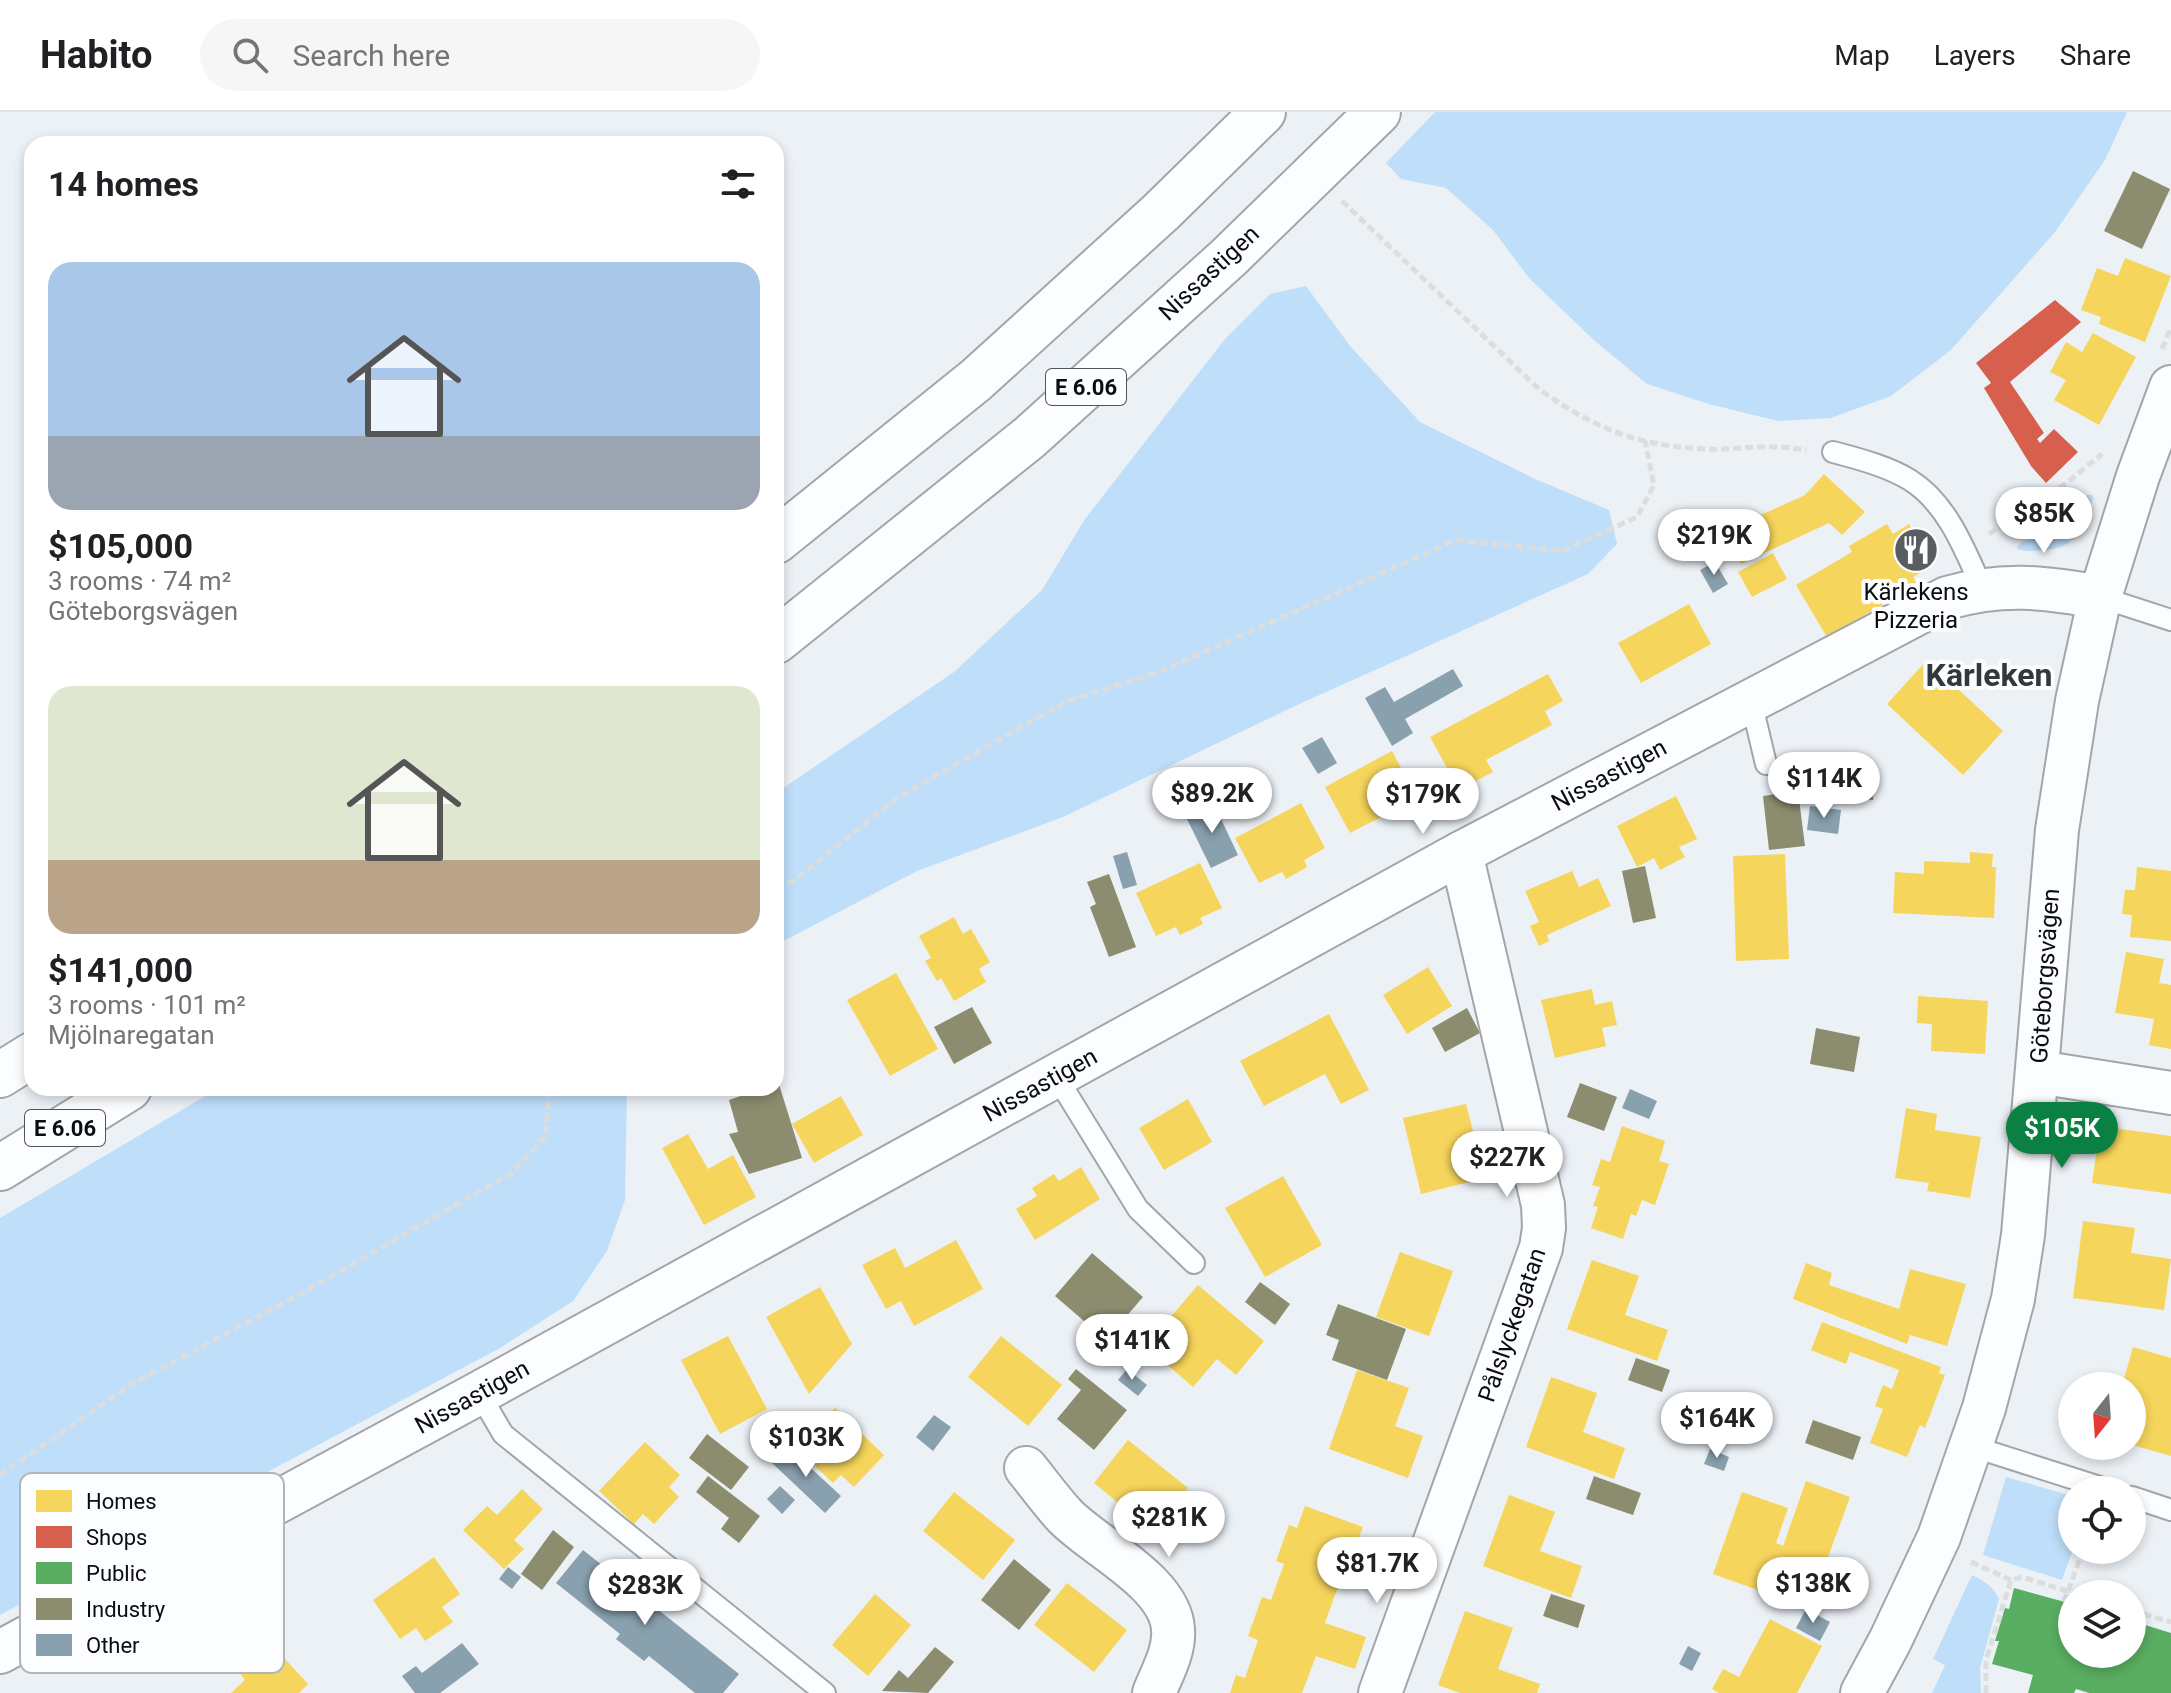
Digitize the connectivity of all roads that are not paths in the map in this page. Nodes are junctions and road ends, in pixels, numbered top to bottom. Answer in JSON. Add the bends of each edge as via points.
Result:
{"nodes":[{"id":1,"x":1263,"y":112,"type":"edge"},
{"id":2,"x":1378,"y":112,"type":"edge"},
{"id":3,"x":2165,"y":370,"type":"edge"},
{"id":4,"x":1833,"y":452,"type":"road end"},
{"id":5,"x":784,"y":535,"type":"edge"},
{"id":6,"x":1982,"y":588,"type":"junction"},
{"id":7,"x":2100,"y":597,"type":"junction"},
{"id":8,"x":2171,"y":620,"type":"edge"},
{"id":9,"x":784,"y":635,"type":"edge"},
{"id":10,"x":1751,"y":701,"type":"junction"},
{"id":11,"x":1766,"y":764,"type":"dead end"},
{"id":12,"x":1461,"y":853,"type":"junction"},
{"id":13,"x":24,"y":1060,"type":"edge"},
{"id":14,"x":2038,"y":1072,"type":"junction"},
{"id":15,"x":0,"y":1075,"type":"edge"},
{"id":16,"x":1056,"y":1076,"type":"junction"},
{"id":17,"x":2171,"y":1093,"type":"edge"},
{"id":18,"x":116,"y":1096,"type":"edge"},
{"id":19,"x":0,"y":1168,"type":"edge"},
{"id":20,"x":1194,"y":1263,"type":"dead end"},
{"id":21,"x":479,"y":1393,"type":"junction"},
{"id":22,"x":1971,"y":1446,"type":"junction"},
{"id":23,"x":1026,"y":1468,"type":"dead end"},
{"id":24,"x":2065,"y":1476,"type":"edge"},
{"id":25,"x":284,"y":1498,"type":"edge"},
{"id":26,"x":2146,"y":1502,"type":"edge"},
{"id":27,"x":2171,"y":1510,"type":"edge"},
{"id":28,"x":20,"y":1641,"type":"edge"},
{"id":29,"x":0,"y":1652,"type":"edge"},
{"id":30,"x":825,"y":1693,"type":"edge"},
{"id":31,"x":1154,"y":1693,"type":"edge"},
{"id":32,"x":1380,"y":1693,"type":"edge"},
{"id":33,"x":1862,"y":1693,"type":"edge"}],
"edges":[{"from":1,"to":5,"type":"highway","via":[[976,380]]},
{"from":2,"to":9,"type":"highway","name":"Nissastigen","number":"E 6.06","via":[[1228,258],[1030,437]]},
{"from":3,"to":7,"type":"street","name":"Göteborgsvägen"},
{"from":4,"to":6,"type":"lane","via":[[1911,480],[1940,507]]},
{"from":6,"to":7,"type":"street","name":"Nissastigen","via":[[2048,588]]},
{"from":6,"to":10,"type":"street","name":"Nissastigen","via":[[1947,598]]},
{"from":7,"to":8,"type":"lane"},
{"from":7,"to":14,"type":"street","name":"Göteborgsvägen","via":[[2057,830]]},
{"from":10,"to":11,"type":"lane"},
{"from":10,"to":12,"type":"street","name":"Nissastigen"},
{"from":12,"to":16,"type":"street","name":"Nissastigen"},
{"from":12,"to":32,"type":"street","name":"Pålslyckegatan","via":[[1544,1228]]},
{"from":13,"to":15,"type":"highway"},
{"from":14,"to":17,"type":"street"},
{"from":14,"to":22,"type":"street","name":"Göteborgsvägen","via":[[2013,1299]]},
{"from":16,"to":20,"type":"lane","via":[[1138,1209]]},
{"from":16,"to":21,"type":"street","name":"Nissastigen"},
{"from":18,"to":19,"type":"highway","number":"E 6.06"},
{"from":21,"to":25,"type":"street","name":"Nissastigen"},
{"from":21,"to":30,"type":"lane","via":[[503,1434]]},
{"from":22,"to":24,"type":"lane"},
{"from":22,"to":33,"type":"street","name":"Göteborgsvägen","via":[[1939,1537]]},
{"from":23,"to":31,"type":"street","via":[[1066,1517],[1156,1591],[1170,1613],[1171,1651]]},
{"from":26,"to":27,"type":"lane"},
{"from":28,"to":29,"type":"street","name":"Nissastigen"}]}
